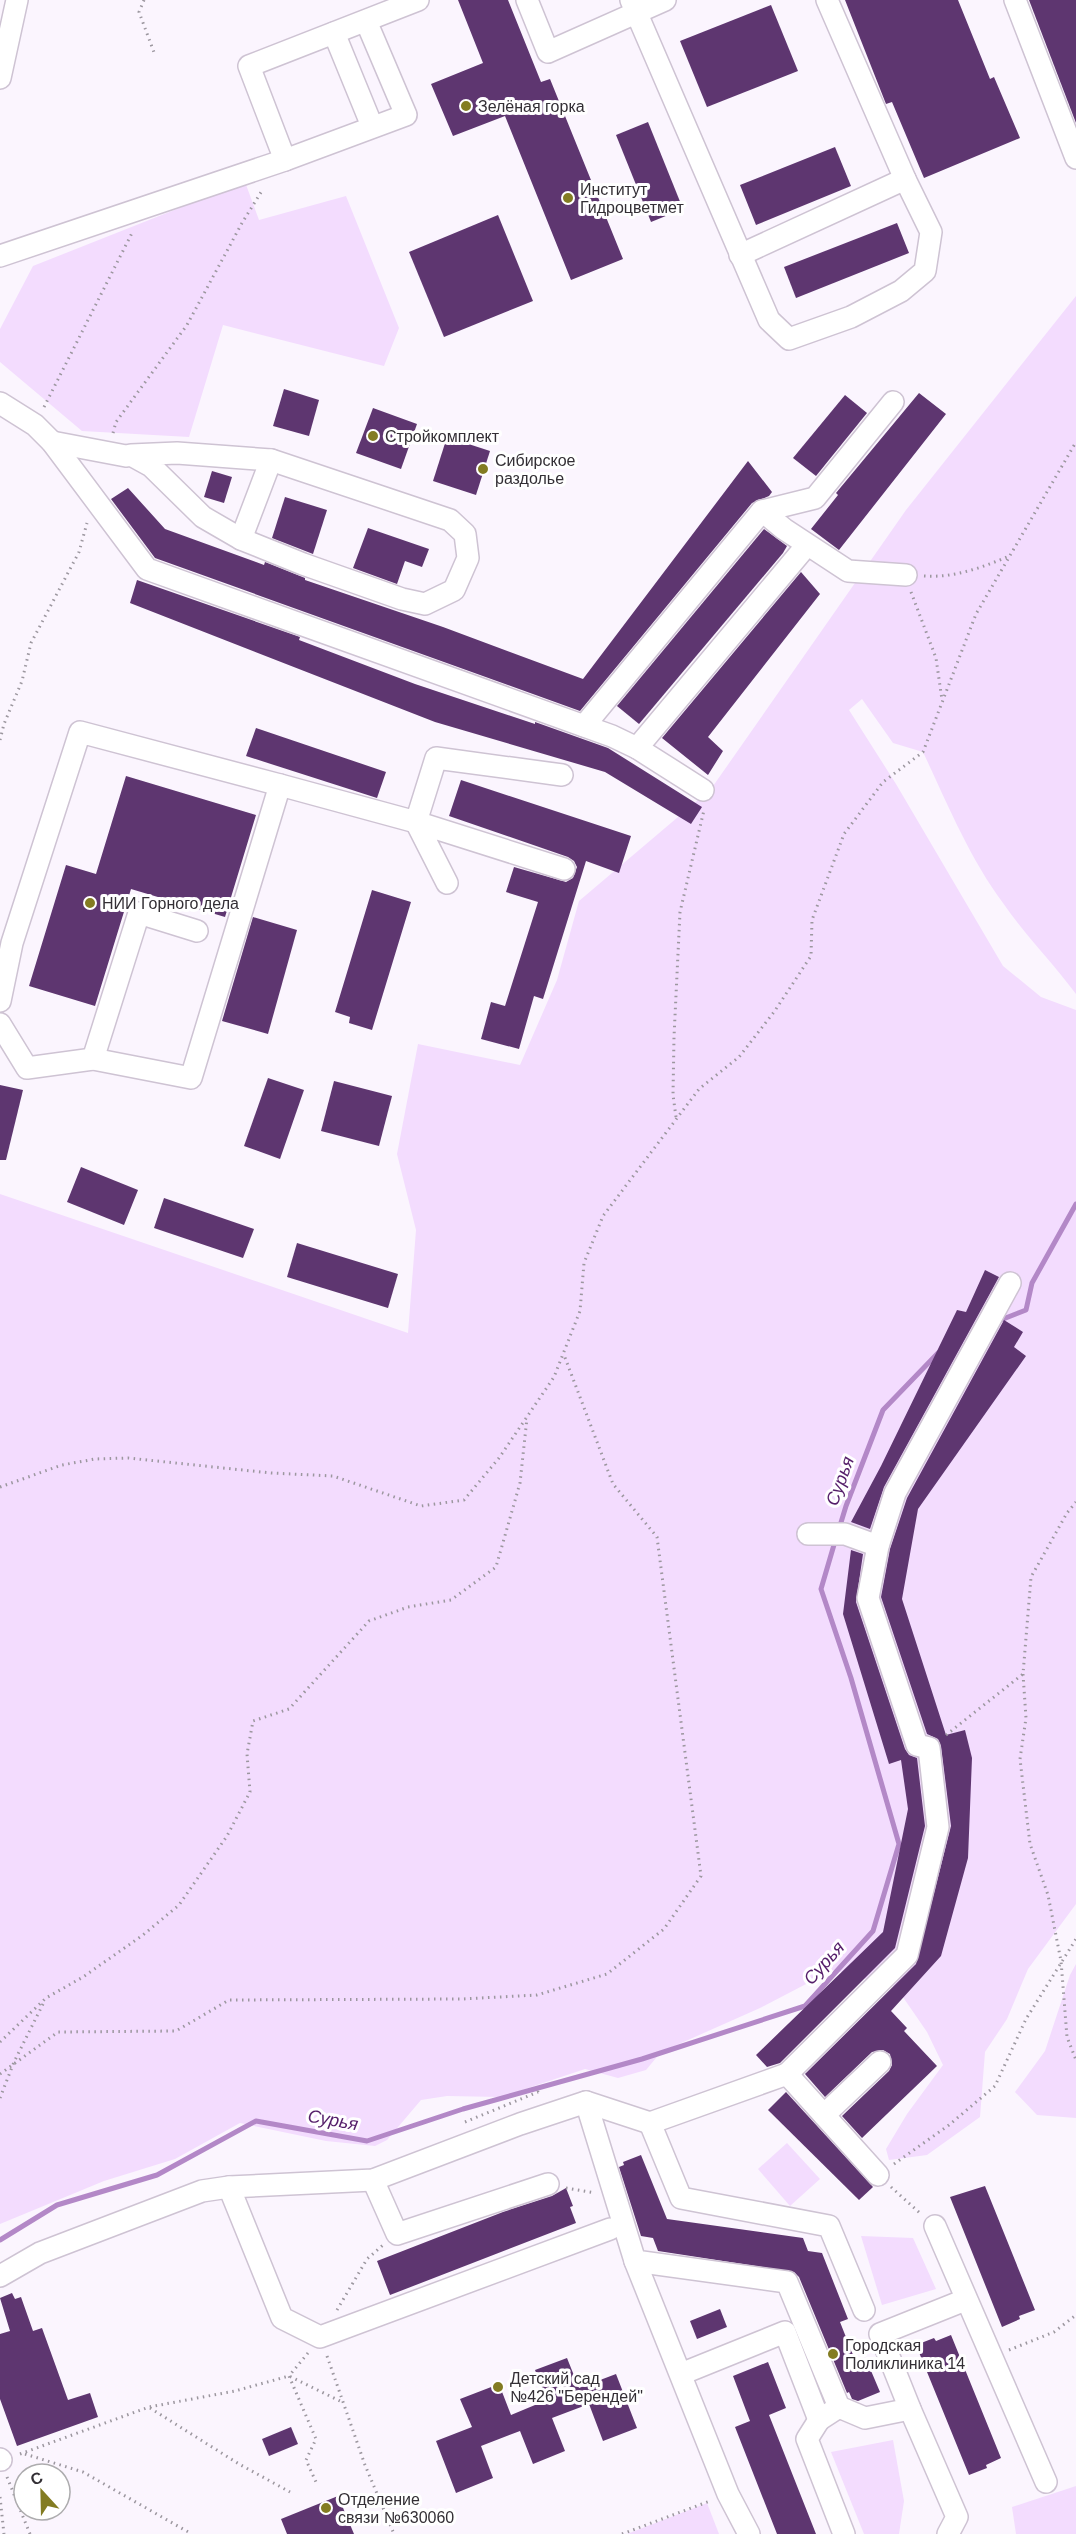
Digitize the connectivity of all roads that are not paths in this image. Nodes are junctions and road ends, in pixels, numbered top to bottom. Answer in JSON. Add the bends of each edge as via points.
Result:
{"nodes":[{"id":1,"x":17,"y":0,"type":"edge"},
{"id":2,"x":418,"y":0,"type":"edge"},
{"id":3,"x":527,"y":0,"type":"edge"},
{"id":4,"x":665,"y":0,"type":"edge"},
{"id":5,"x":827,"y":0,"type":"edge"},
{"id":6,"x":1015,"y":0,"type":"edge"},
{"id":7,"x":634,"y":6,"type":"edge"},
{"id":8,"x":366,"y":21,"type":"junction"},
{"id":9,"x":334,"y":33,"type":"junction"},
{"id":10,"x":0,"y":78,"type":"edge"},
{"id":11,"x":372,"y":126,"type":"junction"},
{"id":12,"x":1076,"y":158,"type":"edge"},
{"id":13,"x":285,"y":160,"type":"junction"},
{"id":14,"x":905,"y":179,"type":"junction"},
{"id":15,"x":740,"y":255,"type":"junction"},
{"id":16,"x":0,"y":256,"type":"edge"},
{"id":17,"x":893,"y":402,"type":"dead end"},
{"id":18,"x":0,"y":403,"type":"edge"},
{"id":19,"x":52,"y":442,"type":"junction"},
{"id":20,"x":131,"y":455,"type":"junction"},
{"id":21,"x":271,"y":460,"type":"junction"},
{"id":22,"x":762,"y":511,"type":"junction"},
{"id":23,"x":241,"y":539,"type":"junction"},
{"id":24,"x":807,"y":545,"type":"junction"},
{"id":25,"x":906,"y":575,"type":"road end"},
{"id":26,"x":584,"y":726,"type":"junction"},
{"id":27,"x":637,"y":748,"type":"junction"},
{"id":28,"x":562,"y":775,"type":"dead end"},
{"id":29,"x":280,"y":786,"type":"junction"},
{"id":30,"x":704,"y":790,"type":"road end"},
{"id":31,"x":416,"y":822,"type":"junction"},
{"id":32,"x":564,"y":869,"type":"dead end"},
{"id":33,"x":447,"y":883,"type":"dead end"},
{"id":34,"x":197,"y":931,"type":"dead end"},
{"id":35,"x":6,"y":941,"type":"edge"},
{"id":36,"x":0,"y":1001,"type":"edge"},
{"id":37,"x":0,"y":1024,"type":"edge"},
{"id":38,"x":93,"y":1059,"type":"junction"},
{"id":39,"x":1010,"y":1283,"type":"dead end"},
{"id":40,"x":808,"y":1534,"type":"dead end"},
{"id":41,"x":878,"y":1546,"type":"junction"},
{"id":42,"x":880,"y":2062,"type":"dead end"},
{"id":43,"x":787,"y":2074,"type":"junction"},
{"id":44,"x":586,"y":2102,"type":"junction"},
{"id":45,"x":824,"y":2115,"type":"junction"},
{"id":46,"x":650,"y":2123,"type":"junction"},
{"id":47,"x":878,"y":2175,"type":"road end"},
{"id":48,"x":373,"y":2180,"type":"junction"},
{"id":49,"x":548,"y":2184,"type":"road end"},
{"id":50,"x":229,"y":2187,"type":"junction"},
{"id":51,"x":935,"y":2226,"type":"road end"},
{"id":52,"x":610,"y":2229,"type":"dead end"},
{"id":53,"x":635,"y":2261,"type":"junction"},
{"id":54,"x":0,"y":2276,"type":"edge"},
{"id":55,"x":965,"y":2300,"type":"junction"},
{"id":56,"x":864,"y":2310,"type":"dead end"},
{"id":57,"x":681,"y":2374,"type":"junction"},
{"id":58,"x":839,"y":2407,"type":"junction"},
{"id":59,"x":910,"y":2409,"type":"junction"},
{"id":60,"x":819,"y":2420,"type":"junction"},
{"id":61,"x":1046,"y":2482,"type":"dead end"},
{"id":62,"x":749,"y":2534,"type":"edge"},
{"id":63,"x":844,"y":2534,"type":"edge"},
{"id":64,"x":948,"y":2534,"type":"edge"}],
"edges":[{"from":1,"to":10,"type":"street"},
{"from":2,"to":8,"type":"street"},
{"from":3,"to":7,"type":"street","via":[[548,52]]},
{"from":4,"to":7,"type":"street"},
{"from":5,"to":14,"type":"street"},
{"from":6,"to":12,"type":"street"},
{"from":7,"to":15,"type":"street"},
{"from":8,"to":9,"type":"street"},
{"from":8,"to":11,"type":"street","via":[[406,115]]},
{"from":9,"to":11,"type":"street"},
{"from":9,"to":13,"type":"street","via":[[249,66]]},
{"from":11,"to":13,"type":"street"},
{"from":13,"to":16,"type":"street"},
{"from":14,"to":15,"type":"street"},
{"from":14,"to":15,"type":"street","via":[[931,232],[925,271],[901,291],[850,316],[789,339],[770,320]]},
{"from":17,"to":22,"type":"street","via":[[815,498]]},
{"from":18,"to":19,"type":"street","via":[[36,425]]},
{"from":19,"to":20,"type":"street"},
{"from":19,"to":26,"type":"street","via":[[147,569]]},
{"from":20,"to":21,"type":"street","via":[[177,453]]},
{"from":20,"to":23,"type":"street","via":[[151,466],[203,517]]},
{"from":21,"to":23,"type":"street"},
{"from":21,"to":23,"type":"street","via":[[450,520],[465,534],[468,558],[454,590],[425,603],[303,564]]},
{"from":22,"to":24,"type":"street"},
{"from":22,"to":26,"type":"street"},
{"from":24,"to":25,"type":"street","via":[[848,571]]},
{"from":24,"to":27,"type":"street"},
{"from":26,"to":27,"type":"street"},
{"from":27,"to":30,"type":"street"},
{"from":28,"to":31,"type":"street","via":[[436,758]]},
{"from":29,"to":31,"type":"street"},
{"from":29,"to":35,"type":"street","via":[[80,732]]},
{"from":29,"to":38,"type":"street","via":[[191,1078]]},
{"from":31,"to":32,"type":"street"},
{"from":31,"to":33,"type":"street"},
{"from":34,"to":38,"type":"street","via":[[139,913]]},
{"from":35,"to":36,"type":"street"},
{"from":37,"to":38,"type":"street","via":[[27,1068]]},
{"from":39,"to":41,"type":"street","via":[[895,1493]]},
{"from":40,"to":41,"type":"street","via":[[845,1533]]},
{"from":41,"to":43,"type":"street","via":[[868,1598],[917,1745],[929,1748],[938,1827],[907,1955]]},
{"from":42,"to":45,"type":"street"},
{"from":43,"to":45,"type":"street"},
{"from":43,"to":46,"type":"street"},
{"from":44,"to":46,"type":"street"},
{"from":44,"to":48,"type":"street"},
{"from":44,"to":53,"type":"street"},
{"from":45,"to":47,"type":"street"},
{"from":46,"to":56,"type":"street","via":[[681,2198],[829,2226]]},
{"from":48,"to":49,"type":"street","via":[[397,2234]]},
{"from":48,"to":50,"type":"street"},
{"from":50,"to":52,"type":"street","via":[[282,2318],[320,2337]]},
{"from":50,"to":54,"type":"street","via":[[202,2192],[51,2249]]},
{"from":51,"to":55,"type":"street"},
{"from":53,"to":57,"type":"street"},
{"from":53,"to":58,"type":"street","via":[[787,2282]]},
{"from":55,"to":59,"type":"street","via":[[880,2334]]},
{"from":55,"to":61,"type":"street"},
{"from":57,"to":60,"type":"street","via":[[785,2332]]},
{"from":57,"to":62,"type":"street","via":[[728,2494]]},
{"from":58,"to":59,"type":"street","via":[[865,2418]]},
{"from":58,"to":60,"type":"street"},
{"from":59,"to":64,"type":"street","via":[[957,2517]]},
{"from":60,"to":63,"type":"street","via":[[807,2439]]}]}
